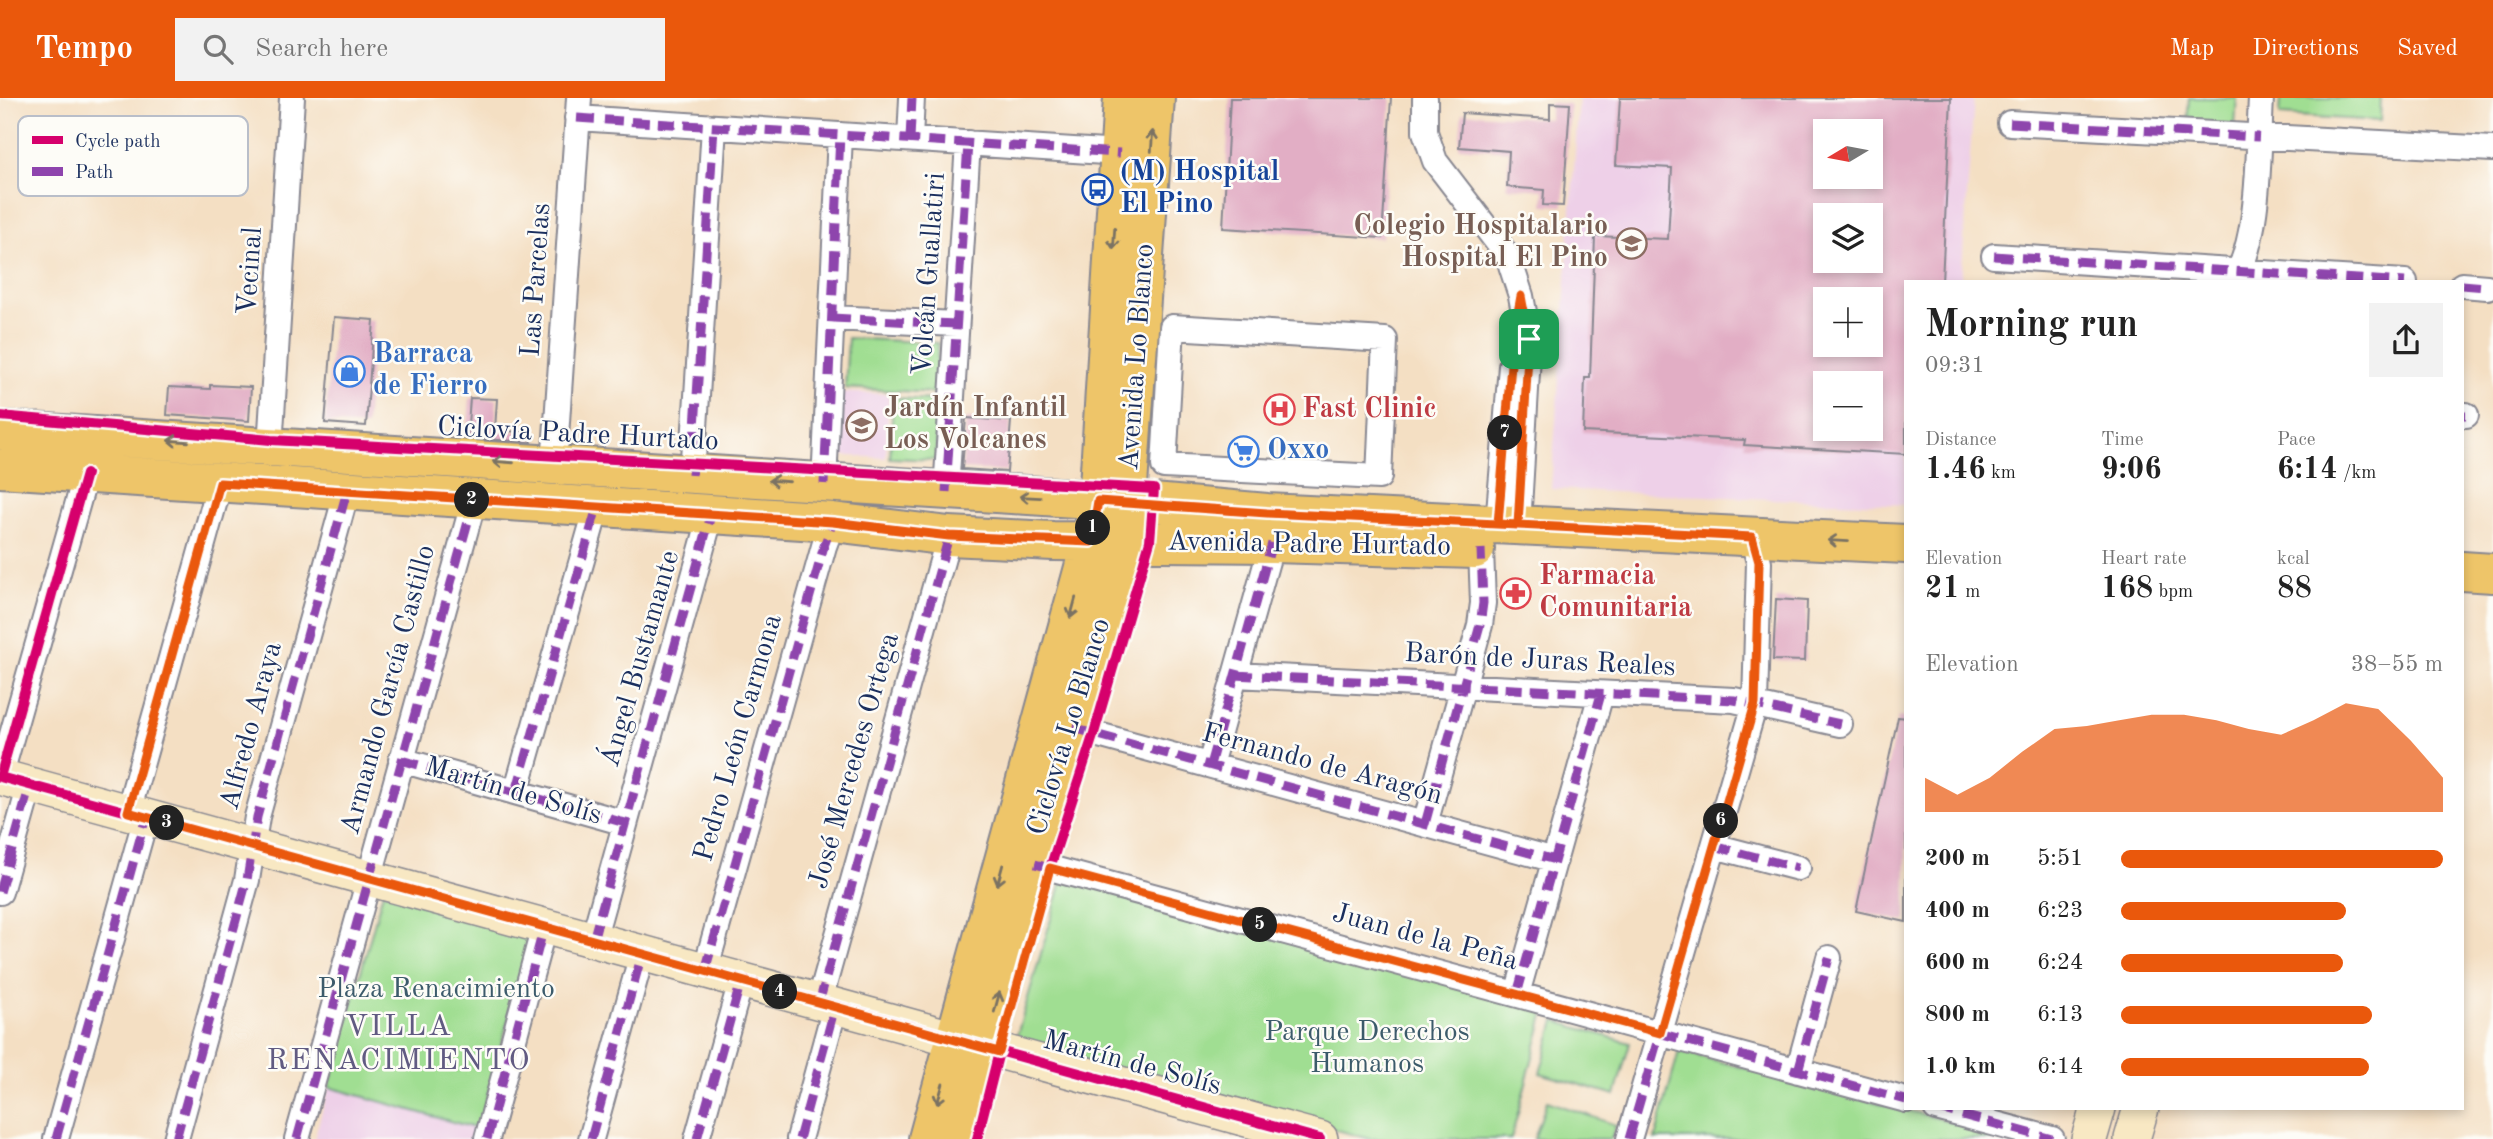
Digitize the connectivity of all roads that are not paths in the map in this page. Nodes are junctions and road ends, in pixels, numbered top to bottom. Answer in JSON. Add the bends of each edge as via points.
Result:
{"nodes":[{"id":1,"x":292,"y":98,"type":"edge"},
{"id":2,"x":912,"y":98,"type":"edge"},
{"id":3,"x":1123,"y":98,"type":"edge"},
{"id":4,"x":1155,"y":98,"type":"edge"},
{"id":5,"x":1425,"y":98,"type":"edge"},
{"id":6,"x":2261,"y":98,"type":"edge"},
{"id":7,"x":578,"y":108,"type":"edge"},
{"id":8,"x":2010,"y":123,"type":"dead end"},
{"id":9,"x":714,"y":127,"type":"junction"},
{"id":10,"x":841,"y":135,"type":"junction"},
{"id":11,"x":2259,"y":137,"type":"junction"},
{"id":12,"x":910,"y":139,"type":"junction"},
{"id":13,"x":968,"y":143,"type":"junction"},
{"id":14,"x":2493,"y":149,"type":"edge"},
{"id":15,"x":1120,"y":153,"type":"junction"},
{"id":16,"x":1994,"y":256,"type":"dead end"},
{"id":17,"x":2236,"y":277,"type":"edge"},
{"id":18,"x":2337,"y":280,"type":"edge"},
{"id":19,"x":2464,"y":285,"type":"edge"},
{"id":20,"x":2487,"y":287,"type":"dead end"},
{"id":21,"x":832,"y":318,"type":"junction"},
{"id":22,"x":957,"y":324,"type":"junction"},
{"id":23,"x":1385,"y":340,"type":"joint"},
{"id":24,"x":0,"y":430,"type":"edge"},
{"id":25,"x":270,"y":447,"type":"junction"},
{"id":26,"x":554,"y":466,"type":"junction"},
{"id":27,"x":0,"y":468,"type":"edge"},
{"id":28,"x":86,"y":474,"type":"junction"},
{"id":29,"x":692,"y":475,"type":"junction"},
{"id":30,"x":220,"y":483,"type":"junction"},
{"id":31,"x":824,"y":484,"type":"junction"},
{"id":32,"x":347,"y":491,"type":"junction"},
{"id":33,"x":946,"y":492,"type":"junction"},
{"id":34,"x":474,"y":500,"type":"junction"},
{"id":35,"x":1113,"y":501,"type":"junction"},
{"id":36,"x":597,"y":507,"type":"junction"},
{"id":37,"x":711,"y":515,"type":"junction"},
{"id":38,"x":833,"y":522,"type":"junction"},
{"id":39,"x":1499,"y":533,"type":"junction"},
{"id":40,"x":949,"y":536,"type":"junction"},
{"id":41,"x":1107,"y":542,"type":"junction"},
{"id":42,"x":1272,"y":542,"type":"junction"},
{"id":43,"x":1904,"y":544,"type":"edge"},
{"id":44,"x":1756,"y":550,"type":"junction"},
{"id":45,"x":1904,"y":570,"type":"edge"},
{"id":46,"x":2464,"y":571,"type":"edge"},
{"id":47,"x":2493,"y":573,"type":"edge"},
{"id":48,"x":2464,"y":597,"type":"edge"},
{"id":49,"x":2493,"y":598,"type":"edge"},
{"id":50,"x":1235,"y":675,"type":"junction"},
{"id":51,"x":1463,"y":687,"type":"junction"},
{"id":52,"x":1601,"y":694,"type":"junction"},
{"id":53,"x":1755,"y":704,"type":"junction"},
{"id":54,"x":1840,"y":724,"type":"dead end"},
{"id":55,"x":1073,"y":728,"type":"junction"},
{"id":56,"x":401,"y":760,"type":"junction"},
{"id":57,"x":1210,"y":765,"type":"junction"},
{"id":58,"x":15,"y":781,"type":"edge"},
{"id":59,"x":516,"y":792,"type":"junction"},
{"id":60,"x":137,"y":815,"type":"junction"},
{"id":61,"x":625,"y":823,"type":"junction"},
{"id":62,"x":1425,"y":824,"type":"junction"},
{"id":63,"x":252,"y":846,"type":"junction"},
{"id":64,"x":1714,"y":846,"type":"junction"},
{"id":65,"x":1555,"y":860,"type":"junction"},
{"id":66,"x":1035,"y":864,"type":"junction"},
{"id":67,"x":1798,"y":868,"type":"dead end"},
{"id":68,"x":368,"y":878,"type":"junction"},
{"id":69,"x":0,"y":892,"type":"edge"},
{"id":70,"x":544,"y":927,"type":"junction"},
{"id":71,"x":593,"y":940,"type":"junction"},
{"id":72,"x":642,"y":954,"type":"junction"},
{"id":73,"x":1829,"y":958,"type":"dead end"},
{"id":74,"x":705,"y":971,"type":"junction"},
{"id":75,"x":741,"y":981,"type":"junction"},
{"id":76,"x":1517,"y":994,"type":"junction"},
{"id":77,"x":827,"y":1005,"type":"junction"},
{"id":78,"x":1660,"y":1033,"type":"junction"},
{"id":79,"x":970,"y":1044,"type":"junction"},
{"id":80,"x":1798,"y":1070,"type":"junction"},
{"id":81,"x":1904,"y":1099,"type":"edge"},
{"id":82,"x":1945,"y":1110,"type":"edge"},
{"id":83,"x":2097,"y":1110,"type":"edge"},
{"id":84,"x":2140,"y":1110,"type":"edge"},
{"id":85,"x":56,"y":1139,"type":"edge"},
{"id":86,"x":176,"y":1139,"type":"edge"},
{"id":87,"x":297,"y":1139,"type":"edge"},
{"id":88,"x":487,"y":1139,"type":"edge"},
{"id":89,"x":591,"y":1139,"type":"edge"},
{"id":90,"x":697,"y":1139,"type":"edge"},
{"id":91,"x":799,"y":1139,"type":"edge"},
{"id":92,"x":928,"y":1139,"type":"edge"},
{"id":93,"x":960,"y":1139,"type":"edge"},
{"id":94,"x":1320,"y":1139,"type":"edge"},
{"id":95,"x":1629,"y":1139,"type":"edge"},
{"id":96,"x":2052,"y":1139,"type":"edge"},
{"id":97,"x":2089,"y":1139,"type":"edge"},
{"id":98,"x":2132,"y":1139,"type":"edge"}],
"edges":[{"from":1,"to":25,"type":"street","name":"Vecinal"},
{"from":2,"to":12,"type":"street"},
{"from":3,"to":15,"type":"main road","name":"Avenida Lo Blanco"},
{"from":35,"to":4,"type":"main road","name":"Avenida Lo Blanco","one_way":true},
{"from":5,"to":39,"type":"street","via":[[1425,132],[1435,161],[1510,262],[1529,339]]},
{"from":6,"to":11,"type":"street"},
{"from":7,"to":9,"type":"street"},
{"from":7,"to":26,"type":"street","name":"Las Parcelas"},
{"from":8,"to":11,"type":"street"},
{"from":9,"to":10,"type":"street"},
{"from":9,"to":29,"type":"street"},
{"from":10,"to":12,"type":"street"},
{"from":10,"to":21,"type":"street"},
{"from":11,"to":14,"type":"street"},
{"from":11,"to":17,"type":"street","via":[[2250,239]]},
{"from":12,"to":13,"type":"street"},
{"from":13,"to":15,"type":"street"},
{"from":13,"to":22,"type":"street","name":"Volcán Guallatiri"},
{"from":15,"to":35,"type":"main road","name":"Avenida Lo Blanco","one_way":true},
{"from":16,"to":17,"type":"street"},
{"from":17,"to":18,"type":"street"},
{"from":19,"to":20,"type":"street"},
{"from":21,"to":22,"type":"street"},
{"from":21,"to":31,"type":"street"},
{"from":22,"to":33,"type":"street","name":"Volcán Guallatiri"},
{"from":23,"to":23,"type":"street","via":[[1172,327],[1164,466],[1379,477]]},
{"from":25,"to":24,"type":"main road","name":"Avenida Padre Hurtado","one_way":true},
{"from":26,"to":25,"type":"main road","name":"Avenida Padre Hurtado","one_way":true},
{"from":26,"to":29,"type":"main road","name":"Avenida Padre Hurtado"},
{"from":27,"to":28,"type":"main road","name":"Avenida Padre Hurtado"},
{"from":28,"to":30,"type":"main road","name":"Avenida Padre Hurtado"},
{"from":28,"to":58,"type":"street"},
{"from":31,"to":29,"type":"main road","name":"Avenida Padre Hurtado","one_way":true},
{"from":30,"to":32,"type":"main road","name":"Avenida Padre Hurtado"},
{"from":30,"to":60,"type":"street"},
{"from":31,"to":33,"type":"main road","name":"Avenida Padre Hurtado"},
{"from":32,"to":34,"type":"main road","name":"Avenida Padre Hurtado"},
{"from":32,"to":63,"type":"street","name":"Alfredo Araya"},
{"from":35,"to":33,"type":"main road","name":"Avenida Padre Hurtado","one_way":true},
{"from":34,"to":36,"type":"main road","name":"Avenida Padre Hurtado"},
{"from":34,"to":56,"type":"street","name":"Armando García Castillo"},
{"from":35,"to":39,"type":"main road","name":"Avenida Padre Hurtado"},
{"from":35,"to":41,"type":"main road","name":"Avenida Lo Blanco"},
{"from":36,"to":37,"type":"main road","name":"Avenida Padre Hurtado"},
{"from":36,"to":59,"type":"street"},
{"from":37,"to":38,"type":"main road","name":"Avenida Padre Hurtado"},
{"from":37,"to":61,"type":"street","name":"Ángel Bustamante"},
{"from":38,"to":40,"type":"main road","name":"Avenida Padre Hurtado"},
{"from":38,"to":74,"type":"street","name":"Pedro León Carmona"},
{"from":39,"to":42,"type":"main road","name":"Avenida Padre Hurtado"},
{"from":39,"to":44,"type":"main road","name":"Avenida Padre Hurtado"},
{"from":39,"to":51,"type":"street"},
{"from":40,"to":41,"type":"main road","name":"Avenida Padre Hurtado"},
{"from":40,"to":77,"type":"street","name":"José Mercedes Ortega"},
{"from":41,"to":42,"type":"main road","name":"Avenida Padre Hurtado"},
{"from":41,"to":55,"type":"main road","name":"Avenida Lo Blanco"},
{"from":41,"to":79,"type":"main road","name":"Avenida Lo Blanco","one_way":true},
{"from":42,"to":50,"type":"street"},
{"from":43,"to":44,"type":"main road","name":"Avenida Padre Hurtado","one_way":true},
{"from":44,"to":45,"type":"main road","name":"Avenida Padre Hurtado"},
{"from":44,"to":53,"type":"street"},
{"from":46,"to":47,"type":"main road"},
{"from":48,"to":49,"type":"main road"},
{"from":50,"to":51,"type":"street","name":"Barón de Juras Reales"},
{"from":50,"to":57,"type":"street"},
{"from":51,"to":52,"type":"street","name":"Barón de Juras Reales"},
{"from":51,"to":62,"type":"street"},
{"from":52,"to":53,"type":"street","name":"Barón de Juras Reales"},
{"from":52,"to":65,"type":"street"},
{"from":53,"to":54,"type":"street","name":"Barón de Juras Reales"},
{"from":53,"to":64,"type":"street"},
{"from":55,"to":57,"type":"street","name":"Fernando de Aragón"},
{"from":55,"to":66,"type":"main road","name":"Avenida Lo Blanco"},
{"from":56,"to":59,"type":"street","name":"Martín de Solís"},
{"from":56,"to":68,"type":"street","name":"Armando García Castillo"},
{"from":57,"to":62,"type":"street","name":"Fernando de Aragón"},
{"from":58,"to":60,"type":"street","name":"Martín de Solís"},
{"from":58,"to":69,"type":"street"},
{"from":59,"to":61,"type":"street","name":"Martín de Solís"},
{"from":60,"to":63,"type":"street","name":"Martín de Solís"},
{"from":60,"to":85,"type":"street"},
{"from":61,"to":71,"type":"street","name":"Ángel Bustamante"},
{"from":62,"to":65,"type":"street","name":"Fernando de Aragón"},
{"from":63,"to":68,"type":"street","name":"Martín de Solís"},
{"from":63,"to":86,"type":"street","name":"Alfredo Araya","via":[[247,880]]},
{"from":64,"to":67,"type":"street"},
{"from":64,"to":78,"type":"street"},
{"from":65,"to":76,"type":"street"},
{"from":66,"to":76,"type":"street","name":"Juan de la Peña"},
{"from":79,"to":66,"type":"main road","name":"Avenida Lo Blanco","one_way":true},
{"from":68,"to":70,"type":"street","name":"Martín de Solís"},
{"from":68,"to":87,"type":"street","name":"Armando García Castillo"},
{"from":70,"to":71,"type":"street","name":"Martín de Solís"},
{"from":70,"to":88,"type":"street"},
{"from":71,"to":72,"type":"street","name":"Martín de Solís"},
{"from":72,"to":74,"type":"street","name":"Martín de Solís"},
{"from":72,"to":89,"type":"street"},
{"from":73,"to":80,"type":"street"},
{"from":74,"to":75,"type":"street","name":"Martín de Solís"},
{"from":75,"to":77,"type":"street","name":"Martín de Solís"},
{"from":75,"to":90,"type":"street"},
{"from":76,"to":78,"type":"street","name":"Juan de la Peña"},
{"from":77,"to":79,"type":"street","name":"Martín de Solís"},
{"from":77,"to":91,"type":"street","name":"José Mercedes Ortega"},
{"from":78,"to":80,"type":"street","name":"Juan de la Peña"},
{"from":78,"to":95,"type":"street"},
{"from":79,"to":92,"type":"main road","name":"Avenida Lo Blanco","one_way":true},
{"from":79,"to":93,"type":"main road","name":"Avenida Lo Blanco"},
{"from":79,"to":94,"type":"street","name":"Martín de Solís"},
{"from":80,"to":81,"type":"street","name":"Juan de la Peña"},
{"from":82,"to":96,"type":"street"},
{"from":83,"to":97,"type":"street"},
{"from":84,"to":98,"type":"street"}]}
